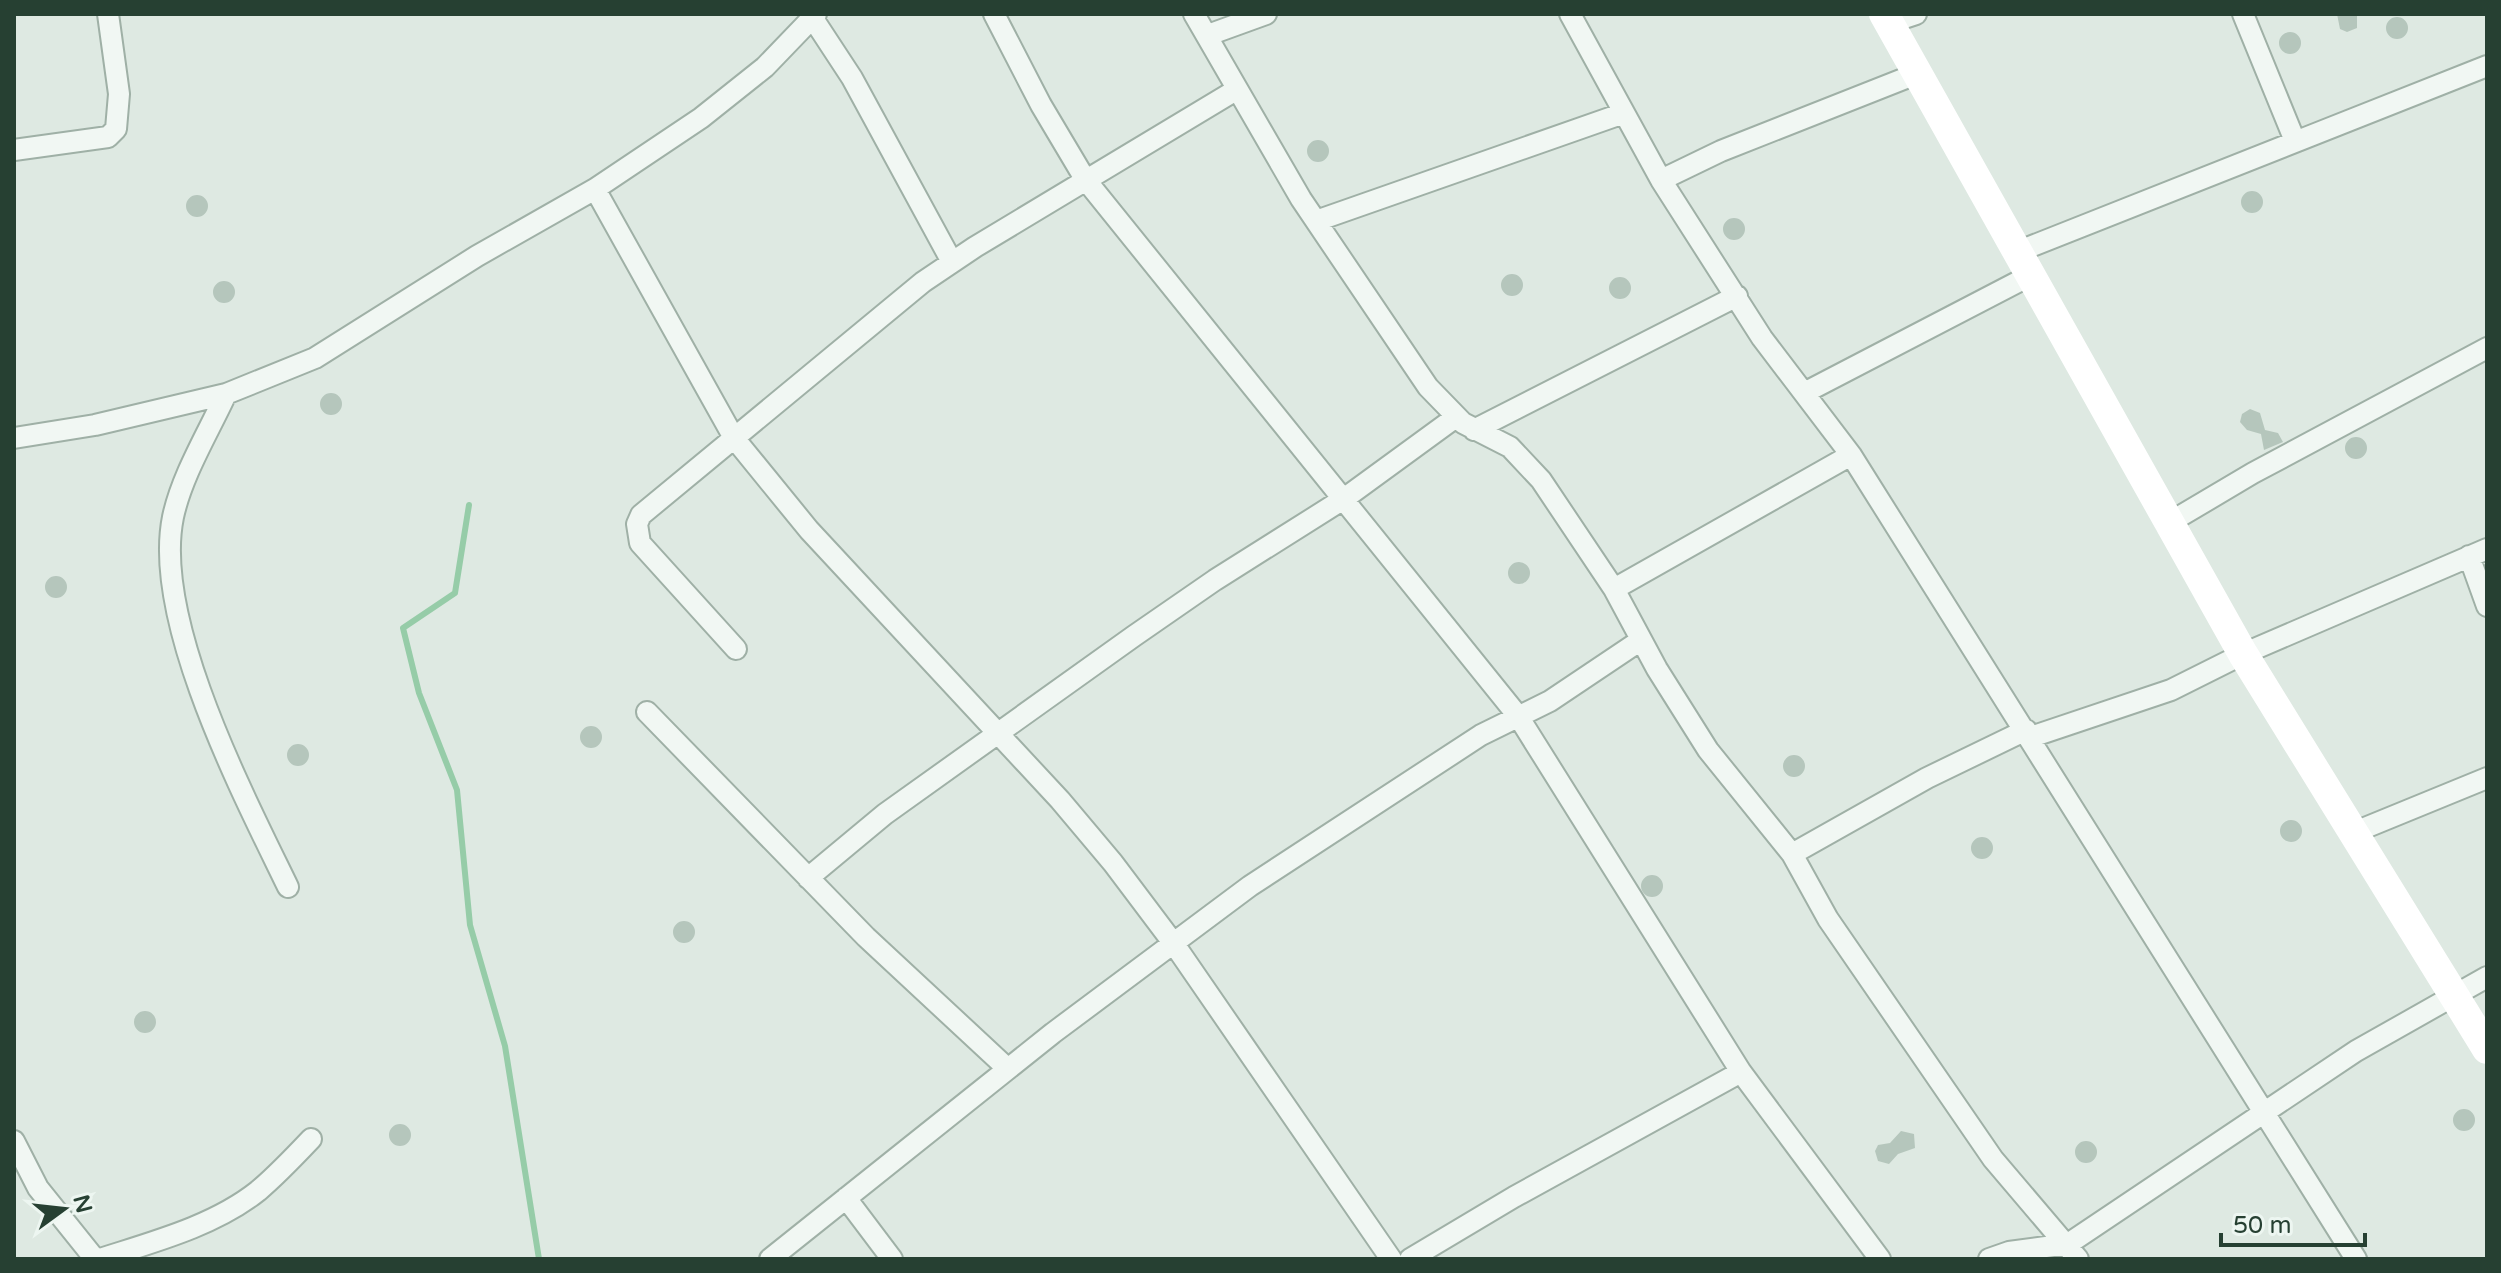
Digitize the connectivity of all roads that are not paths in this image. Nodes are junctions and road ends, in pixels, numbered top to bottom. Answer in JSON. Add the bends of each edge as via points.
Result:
{"nodes":[{"id":1,"x":108,"y":14,"type":"edge"},
{"id":2,"x":994,"y":14,"type":"edge"},
{"id":3,"x":1194,"y":14,"type":"edge"},
{"id":4,"x":1266,"y":14,"type":"edge"},
{"id":5,"x":1570,"y":14,"type":"edge"},
{"id":6,"x":2243,"y":14,"type":"edge"},
{"id":7,"x":813,"y":15,"type":"edge"},
{"id":8,"x":1897,"y":17,"type":"edge"},
{"id":9,"x":1208,"y":35,"type":"junction"},
{"id":10,"x":2487,"y":66,"type":"edge"},
{"id":11,"x":1916,"y":74,"type":"junction"},
{"id":12,"x":1236,"y":90,"type":"junction"},
{"id":13,"x":1624,"y":113,"type":"junction"},
{"id":14,"x":2295,"y":141,"type":"junction"},
{"id":15,"x":14,"y":150,"type":"edge"},
{"id":16,"x":1085,"y":179,"type":"junction"},
{"id":17,"x":1661,"y":180,"type":"junction"},
{"id":18,"x":595,"y":189,"type":"junction"},
{"id":19,"x":1316,"y":221,"type":"junction"},
{"id":20,"x":952,"y":262,"type":"junction"},
{"id":21,"x":2024,"y":264,"type":"junction"},
{"id":22,"x":1737,"y":296,"type":"junction"},
{"id":23,"x":2487,"y":348,"type":"edge"},
{"id":24,"x":1804,"y":393,"type":"junction"},
{"id":25,"x":226,"y":394,"type":"junction"},
{"id":26,"x":1456,"y":417,"type":"junction"},
{"id":27,"x":1474,"y":430,"type":"junction"},
{"id":28,"x":14,"y":438,"type":"edge"},
{"id":29,"x":734,"y":438,"type":"junction"},
{"id":30,"x":1851,"y":455,"type":"junction"},
{"id":31,"x":1345,"y":498,"type":"junction"},
{"id":32,"x":2167,"y":524,"type":"junction"},
{"id":33,"x":2478,"y":553,"type":"edge"},
{"id":34,"x":1614,"y":589,"type":"junction"},
{"id":35,"x":2487,"y":606,"type":"edge"},
{"id":36,"x":1641,"y":640,"type":"junction"},
{"id":37,"x":736,"y":649,"type":"dead end"},
{"id":38,"x":2243,"y":654,"type":"junction"},
{"id":39,"x":647,"y":712,"type":"dead end"},
{"id":40,"x":1518,"y":716,"type":"junction"},
{"id":41,"x":1000,"y":734,"type":"junction"},
{"id":42,"x":2029,"y":734,"type":"junction"},
{"id":43,"x":2487,"y":778,"type":"edge"},
{"id":44,"x":2355,"y":832,"type":"junction"},
{"id":45,"x":1792,"y":854,"type":"junction"},
{"id":46,"x":808,"y":878,"type":"junction"},
{"id":47,"x":288,"y":887,"type":"dead end"},
{"id":48,"x":1174,"y":944,"type":"junction"},
{"id":49,"x":2487,"y":977,"type":"edge"},
{"id":50,"x":2454,"y":994,"type":"junction"},
{"id":51,"x":2487,"y":1049,"type":"edge"},
{"id":52,"x":1008,"y":1069,"type":"junction"},
{"id":53,"x":1741,"y":1072,"type":"junction"},
{"id":54,"x":2261,"y":1111,"type":"junction"},
{"id":55,"x":311,"y":1139,"type":"dead end"},
{"id":56,"x":14,"y":1141,"type":"edge"},
{"id":57,"x":846,"y":1198,"type":"junction"},
{"id":58,"x":2073,"y":1252,"type":"edge"},
{"id":59,"x":97,"y":1259,"type":"edge"},
{"id":60,"x":770,"y":1259,"type":"edge"},
{"id":61,"x":892,"y":1259,"type":"edge"},
{"id":62,"x":1391,"y":1259,"type":"edge"},
{"id":63,"x":1410,"y":1259,"type":"edge"},
{"id":64,"x":1880,"y":1259,"type":"edge"},
{"id":65,"x":1989,"y":1259,"type":"edge"},
{"id":66,"x":2356,"y":1259,"type":"edge"}],
"edges":[{"from":1,"to":15,"type":"street","via":[[119,94],[116,129],[108,137]]},
{"from":2,"to":16,"type":"street"},
{"from":3,"to":9,"type":"street"},
{"from":4,"to":9,"type":"street"},
{"from":5,"to":13,"type":"street"},
{"from":6,"to":14,"type":"street"},
{"from":7,"to":18,"type":"street","via":[[765,67],[701,118]]},
{"from":7,"to":20,"type":"street"},
{"from":8,"to":11,"type":"street"},
{"from":9,"to":12,"type":"street"},
{"from":10,"to":14,"type":"street"},
{"from":11,"to":17,"type":"street"},
{"from":11,"to":21,"type":"street"},
{"from":12,"to":16,"type":"street"},
{"from":12,"to":19,"type":"street"},
{"from":13,"to":17,"type":"street"},
{"from":13,"to":19,"type":"street"},
{"from":14,"to":21,"type":"street"},
{"from":16,"to":20,"type":"street"},
{"from":16,"to":31,"type":"street"},
{"from":17,"to":22,"type":"street"},
{"from":18,"to":25,"type":"street","via":[[477,256],[327,352]]},
{"from":18,"to":29,"type":"street"},
{"from":19,"to":26,"type":"street","via":[[1428,387]]},
{"from":20,"to":29,"type":"street"},
{"from":21,"to":24,"type":"street"},
{"from":21,"to":32,"type":"street"},
{"from":22,"to":24,"type":"street"},
{"from":22,"to":27,"type":"street"},
{"from":23,"to":32,"type":"street"},
{"from":24,"to":30,"type":"street"},
{"from":25,"to":28,"type":"street"},
{"from":25,"to":47,"type":"street","via":[[174,516],[172,567],[187,654],[233,775]]},
{"from":26,"to":27,"type":"street"},
{"from":26,"to":31,"type":"street"},
{"from":27,"to":34,"type":"street","via":[[1510,447],[1541,480]]},
{"from":29,"to":37,"type":"street","via":[[641,515],[637,524],[645,550]]},
{"from":29,"to":41,"type":"street","via":[[818,540]]},
{"from":30,"to":34,"type":"street"},
{"from":30,"to":42,"type":"street"},
{"from":31,"to":40,"type":"street"},
{"from":31,"to":41,"type":"street","via":[[1215,580]]},
{"from":32,"to":38,"type":"street"},
{"from":33,"to":35,"type":"street"},
{"from":33,"to":38,"type":"street"},
{"from":34,"to":36,"type":"street"},
{"from":36,"to":40,"type":"street","via":[[1550,701]]},
{"from":36,"to":45,"type":"street","via":[[1708,750]]},
{"from":38,"to":42,"type":"street","via":[[2171,690]]},
{"from":38,"to":44,"type":"street"},
{"from":39,"to":46,"type":"street"},
{"from":40,"to":48,"type":"street","via":[[1310,846]]},
{"from":40,"to":53,"type":"street"},
{"from":41,"to":46,"type":"street","via":[[885,814]]},
{"from":41,"to":48,"type":"street","via":[[1095,842]]},
{"from":42,"to":45,"type":"street","via":[[1927,778]]},
{"from":42,"to":54,"type":"street"},
{"from":43,"to":44,"type":"street"},
{"from":44,"to":50,"type":"street"},
{"from":45,"to":58,"type":"street","via":[[1828,919],[1993,1159]]},
{"from":46,"to":52,"type":"street"},
{"from":48,"to":52,"type":"street"},
{"from":48,"to":62,"type":"street"},
{"from":49,"to":50,"type":"street"},
{"from":50,"to":51,"type":"street"},
{"from":50,"to":54,"type":"street"},
{"from":52,"to":57,"type":"street"},
{"from":53,"to":63,"type":"street"},
{"from":53,"to":64,"type":"street"},
{"from":54,"to":58,"type":"street"},
{"from":54,"to":66,"type":"street"},
{"from":55,"to":59,"type":"street","via":[[265,1185],[232,1208]]},
{"from":56,"to":59,"type":"street","via":[[38,1188]]},
{"from":57,"to":60,"type":"street"},
{"from":57,"to":61,"type":"street"},
{"from":58,"to":65,"type":"street","via":[[2009,1252]]}]}
